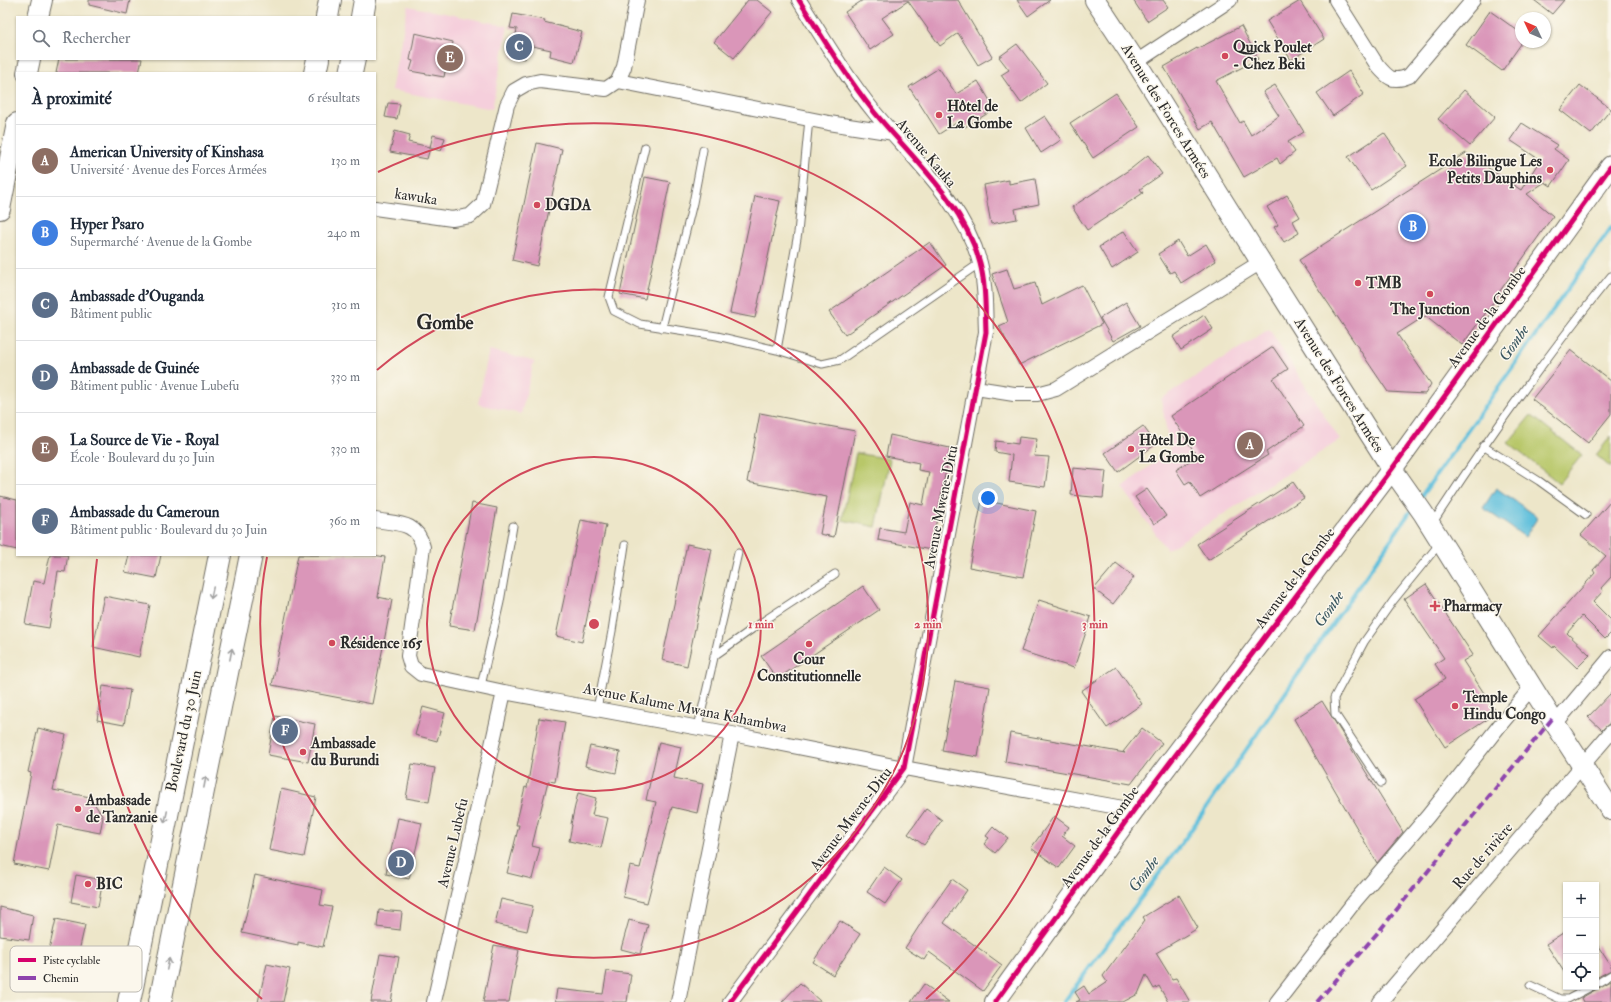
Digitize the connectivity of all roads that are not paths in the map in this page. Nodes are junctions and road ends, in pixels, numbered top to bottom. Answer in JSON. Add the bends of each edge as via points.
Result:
{"nodes":[{"id":1,"x":42,"y":0,"type":"edge"},
{"id":2,"x":330,"y":0,"type":"edge"},
{"id":3,"x":365,"y":0,"type":"edge"},
{"id":4,"x":637,"y":0,"type":"edge"},
{"id":5,"x":799,"y":0,"type":"edge"},
{"id":6,"x":1095,"y":0,"type":"edge"},
{"id":7,"x":1230,"y":0,"type":"edge"},
{"id":8,"x":1336,"y":0,"type":"edge"},
{"id":9,"x":1473,"y":0,"type":"edge"},
{"id":10,"x":38,"y":16,"type":"edge"},
{"id":11,"x":327,"y":16,"type":"edge"},
{"id":12,"x":362,"y":16,"type":"edge"},
{"id":13,"x":30,"y":60,"type":"edge"},
{"id":14,"x":318,"y":60,"type":"edge"},
{"id":15,"x":354,"y":60,"type":"edge"},
{"id":16,"x":1136,"y":62,"type":"junction"},
{"id":17,"x":27,"y":72,"type":"edge"},
{"id":18,"x":315,"y":72,"type":"edge"},
{"id":19,"x":351,"y":72,"type":"edge"},
{"id":20,"x":618,"y":81,"type":"junction"},
{"id":21,"x":809,"y":119,"type":"junction"},
{"id":22,"x":10,"y":133,"type":"edge"},
{"id":23,"x":894,"y":133,"type":"junction"},
{"id":24,"x":645,"y":147,"type":"dead end"},
{"id":25,"x":703,"y":150,"type":"dead end"},
{"id":26,"x":1611,"y":166,"type":"edge"},
{"id":27,"x":376,"y":208,"type":"edge"},
{"id":28,"x":0,"y":209,"type":"edge"},
{"id":29,"x":1261,"y":262,"type":"junction"},
{"id":30,"x":980,"y":263,"type":"junction"},
{"id":31,"x":1611,"y":276,"type":"edge"},
{"id":32,"x":662,"y":328,"type":"junction"},
{"id":33,"x":777,"y":350,"type":"junction"},
{"id":34,"x":976,"y":388,"type":"junction"},
{"id":35,"x":1483,"y":446,"type":"junction"},
{"id":36,"x":1392,"y":469,"type":"junction"},
{"id":37,"x":1586,"y":515,"type":"dead end"},
{"id":38,"x":376,"y":520,"type":"edge"},
{"id":39,"x":513,"y":526,"type":"dead end"},
{"id":40,"x":1432,"y":527,"type":"junction"},
{"id":41,"x":625,"y":545,"type":"dead end"},
{"id":42,"x":738,"y":553,"type":"dead end"},
{"id":43,"x":220,"y":556,"type":"edge"},
{"id":44,"x":251,"y":556,"type":"edge"},
{"id":45,"x":834,"y":574,"type":"dead end"},
{"id":46,"x":714,"y":656,"type":"junction"},
{"id":47,"x":1611,"y":657,"type":"edge"},
{"id":48,"x":481,"y":686,"type":"junction"},
{"id":49,"x":1532,"y":687,"type":"junction"},
{"id":50,"x":504,"y":692,"type":"junction"},
{"id":51,"x":596,"y":709,"type":"junction"},
{"id":52,"x":1555,"y":724,"type":"junction"},
{"id":53,"x":698,"y":727,"type":"junction"},
{"id":54,"x":1611,"y":732,"type":"edge"},
{"id":55,"x":732,"y":734,"type":"junction"},
{"id":56,"x":1583,"y":766,"type":"junction"},
{"id":57,"x":904,"y":768,"type":"junction"},
{"id":58,"x":1381,"y":783,"type":"dead end"},
{"id":59,"x":1134,"y":810,"type":"junction"},
{"id":60,"x":1611,"y":810,"type":"edge"},
{"id":61,"x":140,"y":946,"type":"edge"},
{"id":62,"x":1611,"y":975,"type":"edge"},
{"id":63,"x":1599,"y":982,"type":"edge"},
{"id":64,"x":1530,"y":985,"type":"dead end"},
{"id":65,"x":1585,"y":990,"type":"edge"},
{"id":66,"x":131,"y":992,"type":"edge"},
{"id":67,"x":129,"y":1002,"type":"edge"},
{"id":68,"x":160,"y":1002,"type":"edge"},
{"id":69,"x":434,"y":1002,"type":"edge"},
{"id":70,"x":678,"y":1002,"type":"edge"},
{"id":71,"x":730,"y":1002,"type":"edge"},
{"id":72,"x":995,"y":1002,"type":"edge"},
{"id":73,"x":1277,"y":1002,"type":"edge"},
{"id":74,"x":1380,"y":1002,"type":"edge"}],
"edges":[{"from":1,"to":10,"type":"street"},
{"from":2,"to":11,"type":"main road"},
{"from":3,"to":12,"type":"main road"},
{"from":4,"to":20,"type":"street","via":[[624,67]]},
{"from":5,"to":23,"type":"street","name":"Avenue Kauka","via":[[846,74]]},
{"from":6,"to":16,"type":"street","name":"Avenue des Forces Armées"},
{"from":7,"to":16,"type":"street"},
{"from":8,"to":9,"type":"street","via":[[1377,65],[1392,79],[1399,80],[1409,76]]},
{"from":13,"to":17,"type":"street"},
{"from":14,"to":18,"type":"main road"},
{"from":15,"to":19,"type":"main road"},
{"from":16,"to":29,"type":"street","name":"Avenue des Forces Armées"},
{"from":20,"to":21,"type":"street"},
{"from":20,"to":27,"type":"street","name":"kawuka","via":[[606,89],[540,81],[526,84],[514,91],[507,105],[483,204],[470,216],[452,219]]},
{"from":21,"to":23,"type":"street"},
{"from":21,"to":33,"type":"lane","via":[[798,233]]},
{"from":22,"to":28,"type":"street"},
{"from":23,"to":30,"type":"street","name":"Avenue Kauka","via":[[950,201],[969,234]]},
{"from":24,"to":32,"type":"lane","via":[[609,297],[614,311],[640,324]]},
{"from":25,"to":32,"type":"lane","via":[[693,203]]},
{"from":26,"to":36,"type":"street","name":"Avenue de la Gombe"},
{"from":29,"to":34,"type":"street","via":[[1056,388],[1038,394],[1014,394]]},
{"from":29,"to":36,"type":"street","name":"Avenue des Forces Armées"},
{"from":30,"to":33,"type":"lane","via":[[840,360],[822,364]]},
{"from":30,"to":34,"type":"street","name":"Avenue Kauka","via":[[985,291],[986,332]]},
{"from":31,"to":35,"type":"lane","via":[[1550,353]]},
{"from":32,"to":33,"type":"lane","via":[[717,336]]},
{"from":34,"to":57,"type":"street","name":"Avenue Mwene-Ditu"},
{"from":35,"to":37,"type":"lane","via":[[1539,481]]},
{"from":35,"to":40,"type":"lane"},
{"from":36,"to":40,"type":"street","name":"Avenue des Forces Armées"},
{"from":36,"to":59,"type":"street","name":"Avenue de la Gombe"},
{"from":38,"to":48,"type":"street","name":"Avenue Kalume Mwana Kahambwa","via":[[411,527],[420,536],[423,547],[408,656],[411,666],[421,674]]},
{"from":39,"to":48,"type":"lane","via":[[500,602]]},
{"from":40,"to":49,"type":"street","name":"Avenue des Forces Armées"},
{"from":40,"to":58,"type":"lane","via":[[1393,601],[1364,642],[1334,698],[1335,714]]},
{"from":41,"to":51,"type":"lane"},
{"from":42,"to":46,"type":"lane"},
{"from":43,"to":61,"type":"main road","name":"Boulevard du 30 Juin","one_way":true},
{"from":68,"to":44,"type":"main road","name":"Boulevard du 30 Juin","one_way":true},
{"from":45,"to":46,"type":"lane"},
{"from":46,"to":53,"type":"lane"},
{"from":47,"to":52,"type":"street"},
{"from":48,"to":50,"type":"street","name":"Avenue Kalume Mwana Kahambwa"},
{"from":49,"to":52,"type":"street","name":"Avenue des Forces Armées"},
{"from":49,"to":73,"type":"street","via":[[1428,816],[1355,901]]},
{"from":50,"to":51,"type":"street","name":"Avenue Kalume Mwana Kahambwa"},
{"from":50,"to":69,"type":"street","name":"Avenue Lubefu"},
{"from":51,"to":53,"type":"street","name":"Avenue Kalume Mwana Kahambwa"},
{"from":52,"to":56,"type":"street","name":"Avenue des Forces Armées"},
{"from":53,"to":55,"type":"street","name":"Avenue Kalume Mwana Kahambwa"},
{"from":54,"to":56,"type":"street","name":"Rue de rivière"},
{"from":55,"to":57,"type":"street","name":"Avenue Kalume Mwana Kahambwa"},
{"from":55,"to":70,"type":"street"},
{"from":56,"to":60,"type":"street","name":"Avenue des Forces Armées"},
{"from":56,"to":74,"type":"street","name":"Rue de rivière"},
{"from":57,"to":59,"type":"street","name":"Avenue Kalume Mwana Kahambwa"},
{"from":57,"to":71,"type":"street","name":"Avenue Mwene-Ditu"},
{"from":59,"to":72,"type":"street","name":"Avenue de la Gombe"},
{"from":62,"to":63,"type":"lane"},
{"from":64,"to":65,"type":"lane","via":[[1560,999]]},
{"from":66,"to":67,"type":"main road","name":"Boulevard du 30 Juin","one_way":true}]}
